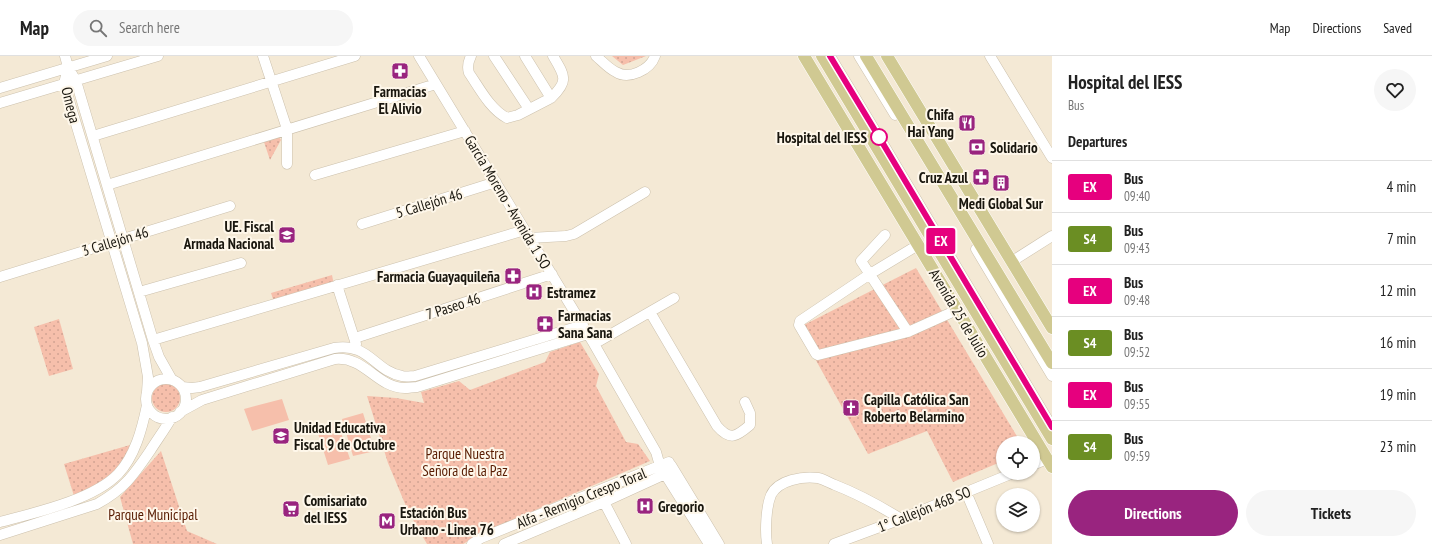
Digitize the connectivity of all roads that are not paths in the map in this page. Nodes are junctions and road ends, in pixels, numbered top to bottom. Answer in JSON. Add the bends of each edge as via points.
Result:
{"nodes":[{"id":1,"x":65,"y":56,"type":"edge"},
{"id":2,"x":107,"y":56,"type":"edge"},
{"id":3,"x":158,"y":56,"type":"edge"},
{"id":4,"x":263,"y":56,"type":"edge"},
{"id":5,"x":355,"y":56,"type":"edge"},
{"id":6,"x":419,"y":56,"type":"edge"},
{"id":7,"x":472,"y":56,"type":"edge"},
{"id":8,"x":494,"y":56,"type":"edge"},
{"id":9,"x":525,"y":56,"type":"edge"},
{"id":10,"x":553,"y":56,"type":"edge"},
{"id":11,"x":596,"y":56,"type":"edge"},
{"id":12,"x":655,"y":56,"type":"edge"},
{"id":13,"x":804,"y":56,"type":"edge"},
{"id":14,"x":822,"y":56,"type":"edge"},
{"id":15,"x":830,"y":56,"type":"edge"},
{"id":16,"x":858,"y":56,"type":"edge"},
{"id":17,"x":866,"y":56,"type":"edge"},
{"id":18,"x":886,"y":56,"type":"edge"},
{"id":19,"x":990,"y":56,"type":"edge"},
{"id":20,"x":68,"y":67,"type":"junction"},
{"id":21,"x":76,"y":81,"type":"junction"},
{"id":22,"x":272,"y":81,"type":"junction"},
{"id":23,"x":64,"y":84,"type":"junction"},
{"id":24,"x":436,"y":84,"type":"junction"},
{"id":25,"x":0,"y":88,"type":"edge"},
{"id":26,"x":909,"y":92,"type":"junction"},
{"id":27,"x":551,"y":98,"type":"junction"},
{"id":28,"x":0,"y":104,"type":"edge"},
{"id":29,"x":529,"y":109,"type":"junction"},
{"id":30,"x":287,"y":129,"type":"junction"},
{"id":31,"x":465,"y":132,"type":"junction"},
{"id":32,"x":870,"y":135,"type":"junction"},
{"id":33,"x":93,"y":136,"type":"junction"},
{"id":34,"x":919,"y":143,"type":"junction"},
{"id":35,"x":1052,"y":158,"type":"edge"},
{"id":36,"x":287,"y":164,"type":"dead end"},
{"id":37,"x":315,"y":175,"type":"dead end"},
{"id":38,"x":876,"y":175,"type":"junction"},
{"id":39,"x":496,"y":182,"type":"junction"},
{"id":40,"x":107,"y":185,"type":"junction"},
{"id":41,"x":645,"y":192,"type":"dead end"},
{"id":42,"x":230,"y":206,"type":"dead end"},
{"id":43,"x":362,"y":224,"type":"dead end"},
{"id":44,"x":527,"y":234,"type":"junction"},
{"id":45,"x":884,"y":235,"type":"dead end"},
{"id":46,"x":1052,"y":236,"type":"edge"},
{"id":47,"x":123,"y":239,"type":"junction"},
{"id":48,"x":112,"y":242,"type":"junction"},
{"id":49,"x":918,"y":245,"type":"junction"},
{"id":50,"x":1011,"y":262,"type":"junction"},
{"id":51,"x":241,"y":263,"type":"dead end"},
{"id":52,"x":552,"y":274,"type":"junction"},
{"id":53,"x":870,"y":274,"type":"junction"},
{"id":54,"x":0,"y":277,"type":"edge"},
{"id":55,"x":337,"y":285,"type":"junction"},
{"id":56,"x":138,"y":292,"type":"junction"},
{"id":57,"x":674,"y":298,"type":"dead end"},
{"id":58,"x":1007,"y":300,"type":"junction"},
{"id":59,"x":958,"y":310,"type":"junction"},
{"id":60,"x":650,"y":312,"type":"junction"},
{"id":61,"x":1029,"y":325,"type":"junction"},
{"id":62,"x":1052,"y":328,"type":"edge"},
{"id":63,"x":586,"y":330,"type":"junction"},
{"id":64,"x":908,"y":332,"type":"junction"},
{"id":65,"x":355,"y":338,"type":"junction"},
{"id":66,"x":153,"y":340,"type":"junction"},
{"id":67,"x":594,"y":344,"type":"junction"},
{"id":68,"x":1052,"y":347,"type":"edge"},
{"id":69,"x":358,"y":349,"type":"junction"},
{"id":70,"x":1052,"y":363,"type":"edge"},
{"id":71,"x":997,"y":376,"type":"junction"},
{"id":72,"x":1052,"y":376,"type":"edge"},
{"id":73,"x":172,"y":380,"type":"junction"},
{"id":74,"x":182,"y":387,"type":"junction"},
{"id":75,"x":147,"y":392,"type":"junction"},
{"id":76,"x":745,"y":402,"type":"dead end"},
{"id":77,"x":147,"y":405,"type":"junction"},
{"id":78,"x":176,"y":415,"type":"junction"},
{"id":79,"x":1050,"y":432,"type":"edge"},
{"id":80,"x":1050,"y":463,"type":"edge"},
{"id":81,"x":1040,"y":464,"type":"edge"},
{"id":82,"x":667,"y":468,"type":"junction"},
{"id":83,"x":996,"y":480,"type":"edge"},
{"id":84,"x":966,"y":492,"type":"junction"},
{"id":85,"x":604,"y":502,"type":"junction"},
{"id":86,"x":901,"y":519,"type":"junction"},
{"id":87,"x":0,"y":522,"type":"edge"},
{"id":88,"x":0,"y":535,"type":"edge"},
{"id":89,"x":472,"y":544,"type":"edge"},
{"id":90,"x":504,"y":544,"type":"edge"},
{"id":91,"x":626,"y":544,"type":"edge"},
{"id":92,"x":709,"y":544,"type":"edge"},
{"id":93,"x":720,"y":544,"type":"edge"},
{"id":94,"x":767,"y":544,"type":"edge"},
{"id":95,"x":834,"y":544,"type":"edge"},
{"id":96,"x":988,"y":544,"type":"edge"}],
"edges":[{"from":1,"to":20,"type":"street"},
{"from":2,"to":20,"type":"street"},
{"from":3,"to":21,"type":"street"},
{"from":4,"to":22,"type":"street"},
{"from":5,"to":22,"type":"street"},
{"from":6,"to":24,"type":"street","name":"García Moreno - Avenida 1 SO"},
{"from":7,"to":29,"type":"street","via":[[467,68],[469,73],[500,115],[507,118]]},
{"from":8,"to":29,"type":"street"},
{"from":9,"to":27,"type":"street"},
{"from":10,"to":27,"type":"street","via":[[564,78],[562,86]]},
{"from":11,"to":12,"type":"street","via":[[616,73],[629,75],[642,71],[650,65]]},
{"from":13,"to":38,"type":"main road","name":"Avenida 25 de Julio"},
{"from":14,"to":32,"type":"main road","name":"Avenida 25 de Julio"},
{"from":15,"to":79,"type":"street","name":"Avenida 25 de Julio"},
{"from":16,"to":58,"type":"street"},
{"from":17,"to":34,"type":"main road"},
{"from":18,"to":26,"type":"main road"},
{"from":19,"to":35,"type":"street"},
{"from":20,"to":21,"type":"street","name":"Omega"},
{"from":20,"to":23,"type":"street","name":"Omega"},
{"from":20,"to":25,"type":"street"},
{"from":21,"to":23,"type":"street"},
{"from":21,"to":33,"type":"street","name":"Omega"},
{"from":22,"to":30,"type":"street"},
{"from":22,"to":33,"type":"street"},
{"from":23,"to":28,"type":"street"},
{"from":23,"to":48,"type":"street","name":"Omega"},
{"from":24,"to":30,"type":"street"},
{"from":24,"to":31,"type":"street","name":"García Moreno - Avenida 1 SO"},
{"from":26,"to":34,"type":"main road"},
{"from":26,"to":50,"type":"main road"},
{"from":27,"to":29,"type":"street"},
{"from":30,"to":36,"type":"street"},
{"from":30,"to":40,"type":"street"},
{"from":31,"to":37,"type":"street"},
{"from":31,"to":39,"type":"street","name":"García Moreno - Avenida 1 SO"},
{"from":32,"to":38,"type":"main road"},
{"from":32,"to":79,"type":"main road","name":"Avenida 25 de Julio"},
{"from":33,"to":40,"type":"street","name":"Omega"},
{"from":34,"to":61,"type":"main road"},
{"from":38,"to":49,"type":"main road","name":"Avenida 25 de Julio"},
{"from":39,"to":43,"type":"street","name":"5 Callejón 46"},
{"from":39,"to":44,"type":"street","name":"García Moreno - Avenida 1 SO"},
{"from":40,"to":47,"type":"street","name":"Omega"},
{"from":41,"to":44,"type":"street","via":[[574,234]]},
{"from":42,"to":47,"type":"street","name":"3 Callejón 46"},
{"from":44,"to":52,"type":"street","name":"García Moreno - Avenida 1 SO"},
{"from":44,"to":55,"type":"street"},
{"from":45,"to":53,"type":"street","via":[[861,261]]},
{"from":46,"to":50,"type":"street"},
{"from":47,"to":48,"type":"street","name":"3 Callejón 46"},
{"from":47,"to":56,"type":"street","name":"Omega"},
{"from":48,"to":54,"type":"street","name":"3 Callejón 46"},
{"from":48,"to":75,"type":"street","name":"Omega","via":[[142,343],[148,377]]},
{"from":49,"to":53,"type":"street"},
{"from":49,"to":59,"type":"main road","name":"Avenida 25 de Julio"},
{"from":50,"to":62,"type":"main road"},
{"from":51,"to":56,"type":"street"},
{"from":52,"to":63,"type":"street","name":"García Moreno - Avenida 1 SO"},
{"from":52,"to":65,"type":"street","name":"7 Paseo 46"},
{"from":53,"to":64,"type":"street"},
{"from":53,"to":64,"type":"street","via":[[800,321],[799,325],[816,354]]},
{"from":55,"to":65,"type":"street"},
{"from":55,"to":66,"type":"street"},
{"from":56,"to":66,"type":"street","name":"Omega"},
{"from":57,"to":60,"type":"street"},
{"from":58,"to":61,"type":"street"},
{"from":58,"to":72,"type":"street"},
{"from":59,"to":64,"type":"street"},
{"from":59,"to":71,"type":"main road","name":"Avenida 25 de Julio"},
{"from":60,"to":67,"type":"street"},
{"from":60,"to":76,"type":"street","via":[[713,420],[724,434],[737,435],[750,425],[750,413]]},
{"from":61,"to":68,"type":"main road"},
{"from":61,"to":70,"type":"main road"},
{"from":63,"to":67,"type":"street","name":"García Moreno - Avenida 1 SO"},
{"from":63,"to":69,"type":"street","via":[[415,376],[403,377],[395,374]]},
{"from":63,"to":78,"type":"street","via":[[417,387],[404,388],[392,385],[380,380],[358,363],[343,358],[335,359],[202,400]]},
{"from":65,"to":69,"type":"street"},
{"from":66,"to":73,"type":"street","name":"Omega"},
{"from":67,"to":82,"type":"street","name":"García Moreno - Avenida 1 SO"},
{"from":69,"to":74,"type":"street","via":[[342,346],[200,387]]},
{"from":71,"to":79,"type":"main road"},
{"from":71,"to":80,"type":"main road","name":"Avenida 25 de Julio"},
{"from":73,"to":74,"type":"street"},
{"from":73,"to":75,"type":"street","via":[[155,382]]},
{"from":74,"to":78,"type":"street","via":[[186,400],[184,407]]},
{"from":75,"to":77,"type":"street"},
{"from":77,"to":78,"type":"street","via":[[150,411],[161,418]]},
{"from":77,"to":87,"type":"street","via":[[141,432],[128,460],[118,474],[105,485],[72,501]]},
{"from":78,"to":88,"type":"street","via":[[140,467],[111,496],[97,504]]},
{"from":80,"to":81,"type":"street"},
{"from":82,"to":85,"type":"street","name":"Alfa - Remigio Crespo Toral"},
{"from":82,"to":89,"type":"street","name":"Alfa - Remigio Crespo Toral","via":[[481,538]]},
{"from":82,"to":92,"type":"street","name":"García Moreno - Avenida 1 SO"},
{"from":82,"to":93,"type":"street","name":"García Moreno - Avenida 1 SO"},
{"from":83,"to":84,"type":"street","name":"1° Callejón 46B SO"},
{"from":84,"to":86,"type":"street","name":"1° Callejón 46B SO"},
{"from":84,"to":96,"type":"street"},
{"from":85,"to":90,"type":"street","name":"Alfa - Remigio Crespo Toral"},
{"from":85,"to":91,"type":"street"},
{"from":86,"to":94,"type":"street","via":[[852,492],[818,478],[793,479],[771,494],[767,512]]},
{"from":86,"to":95,"type":"street","name":"1° Callejón 46B SO"}]}
